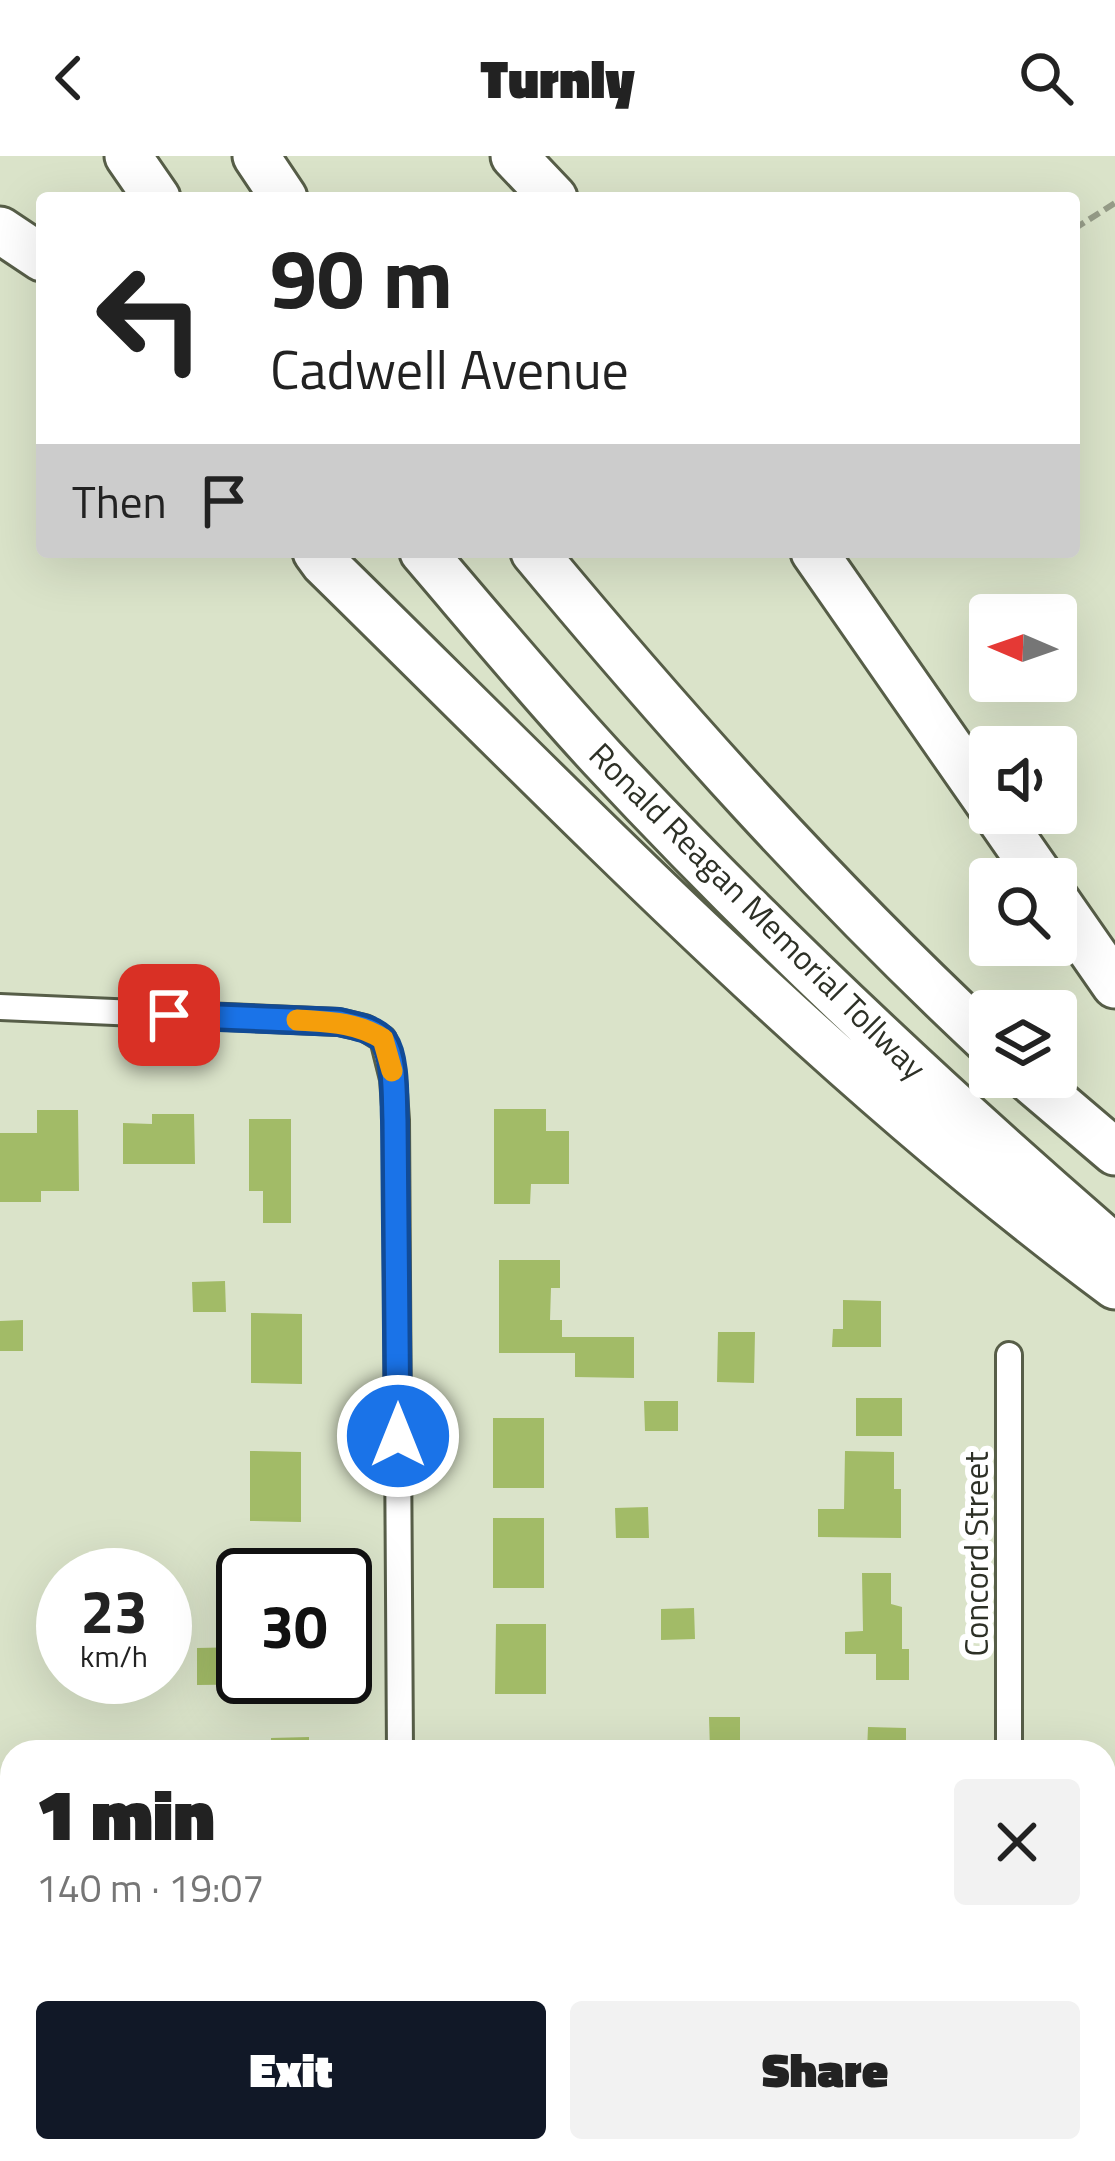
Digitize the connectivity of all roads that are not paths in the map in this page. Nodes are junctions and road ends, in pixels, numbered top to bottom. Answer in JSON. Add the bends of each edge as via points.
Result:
{"nodes":[{"id":1,"x":128,"y":156,"type":"edge"},
{"id":2,"x":256,"y":156,"type":"edge"},
{"id":3,"x":514,"y":156,"type":"edge"},
{"id":4,"x":153,"y":192,"type":"edge"},
{"id":5,"x":280,"y":192,"type":"edge"},
{"id":6,"x":548,"y":192,"type":"edge"},
{"id":7,"x":0,"y":230,"type":"edge"},
{"id":8,"x":36,"y":254,"type":"edge"},
{"id":9,"x":321,"y":558,"type":"edge"},
{"id":10,"x":428,"y":558,"type":"edge"},
{"id":11,"x":539,"y":558,"type":"edge"},
{"id":12,"x":818,"y":558,"type":"edge"},
{"id":13,"x":969,"y":775,"type":"edge"},
{"id":14,"x":1077,"y":930,"type":"edge"},
{"id":15,"x":1115,"y":985,"type":"edge"},
{"id":16,"x":0,"y":1007,"type":"edge"},
{"id":17,"x":969,"y":1023,"type":"edge"},
{"id":18,"x":1052,"y":1098,"type":"edge"},
{"id":19,"x":1115,"y":1152,"type":"edge"},
{"id":20,"x":1115,"y":1247,"type":"edge"},
{"id":21,"x":1115,"y":1286,"type":"edge"},
{"id":22,"x":1009,"y":1355,"type":"dead end"},
{"id":23,"x":400,"y":1740,"type":"edge"},
{"id":24,"x":1009,"y":1740,"type":"edge"}],
"edges":[{"from":1,"to":4,"type":"highway"},
{"from":2,"to":5,"type":"highway"},
{"from":3,"to":6,"type":"highway"},
{"from":7,"to":8,"type":"highway"},
{"from":9,"to":21,"type":"highway","via":[[795,1022]]},
{"from":10,"to":20,"type":"highway","name":"Ronald Reagan Memorial Tollway","via":[[600,756],[759,921]]},
{"from":11,"to":17,"type":"highway","name":"Ronald Reagan Memorial Tollway","via":[[781,836]]},
{"from":12,"to":13,"type":"highway"},
{"from":14,"to":15,"type":"highway"},
{"from":16,"to":23,"type":"street","via":[[339,1022],[383,1039],[395,1120]]},
{"from":18,"to":19,"type":"highway"},
{"from":22,"to":24,"type":"street","name":"Concord Street"}]}
